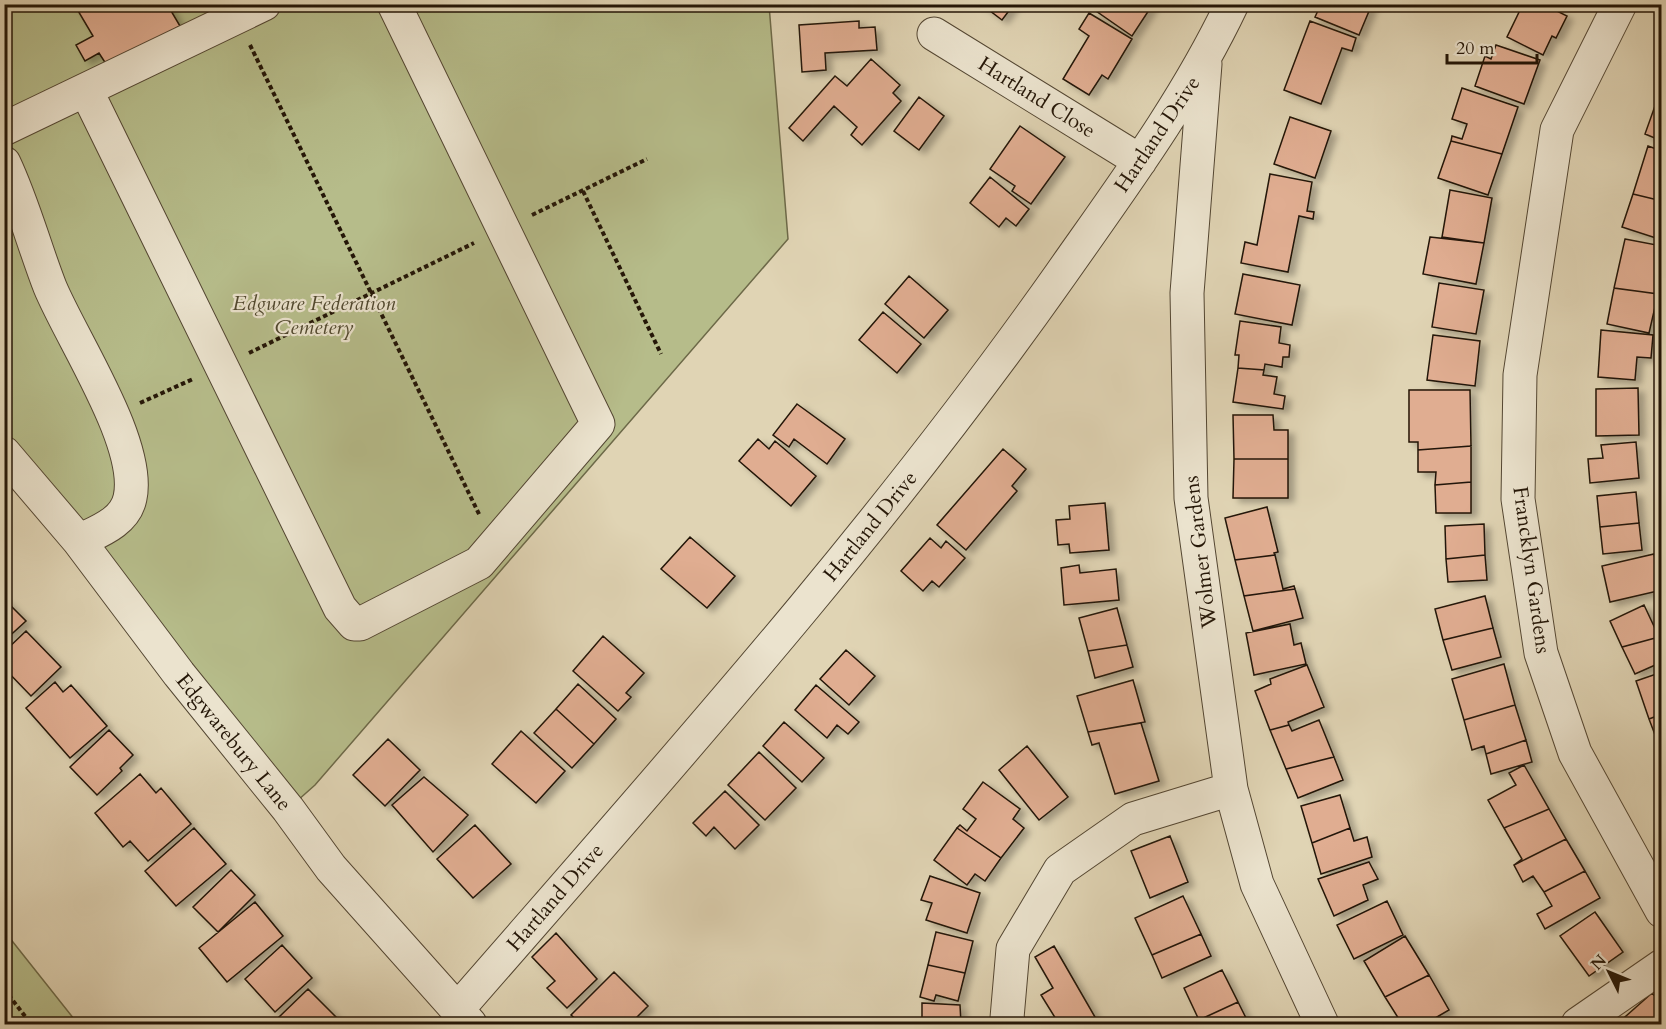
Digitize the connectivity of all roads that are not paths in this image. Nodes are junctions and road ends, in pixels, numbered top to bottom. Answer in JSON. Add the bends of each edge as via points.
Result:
{"nodes":[{"id":1,"x":394,"y":4,"type":"edge"},
{"id":2,"x":1232,"y":4,"type":"edge"},
{"id":3,"x":1620,"y":4,"type":"edge"},
{"id":4,"x":248,"y":10,"type":"edge"},
{"id":5,"x":934,"y":34,"type":"dead end"},
{"id":6,"x":1206,"y":60,"type":"junction"},
{"id":7,"x":86,"y":90,"type":"junction"},
{"id":8,"x":4,"y":129,"type":"edge"},
{"id":9,"x":1140,"y":161,"type":"junction"},
{"id":10,"x":4,"y":163,"type":"edge"},
{"id":11,"x":4,"y":453,"type":"edge"},
{"id":12,"x":80,"y":541,"type":"junction"},
{"id":13,"x":1231,"y":789,"type":"junction"},
{"id":14,"x":1662,"y":911,"type":"edge"},
{"id":15,"x":1662,"y":966,"type":"edge"},
{"id":16,"x":463,"y":1017,"type":"edge"},
{"id":17,"x":1009,"y":1024,"type":"edge"},
{"id":18,"x":1322,"y":1024,"type":"edge"},
{"id":19,"x":1578,"y":1024,"type":"edge"}],
"edges":[{"from":1,"to":7,"type":"street","via":[[598,424],[479,563],[360,624],[354,624],[340,608]]},
{"from":2,"to":6,"type":"street","name":"Hartland Drive"},
{"from":3,"to":14,"type":"street","name":"Francklyn Gardens","via":[[1557,130],[1520,375],[1518,499],[1541,652],[1575,753]]},
{"from":4,"to":7,"type":"street"},
{"from":5,"to":9,"type":"street","name":"Hartland Close"},
{"from":6,"to":9,"type":"street","name":"Hartland Drive"},
{"from":6,"to":13,"type":"street","name":"Wolmer Gardens","via":[[1187,293],[1191,498]]},
{"from":7,"to":8,"type":"street"},
{"from":9,"to":16,"type":"street","name":"Hartland Drive","via":[[990,375],[783,635]]},
{"from":10,"to":12,"type":"street","via":[[50,287],[112,416],[130,468],[130,498],[121,516]]},
{"from":11,"to":12,"type":"street","name":"Edgwarebury Lane"},
{"from":12,"to":16,"type":"street","name":"Edgwarebury Lane","via":[[331,868]]},
{"from":13,"to":17,"type":"street","via":[[1133,819],[1060,870],[1013,950]]},
{"from":13,"to":18,"type":"street","name":"Wolmer Gardens","via":[[1257,884]]},
{"from":15,"to":19,"type":"street"}]}
